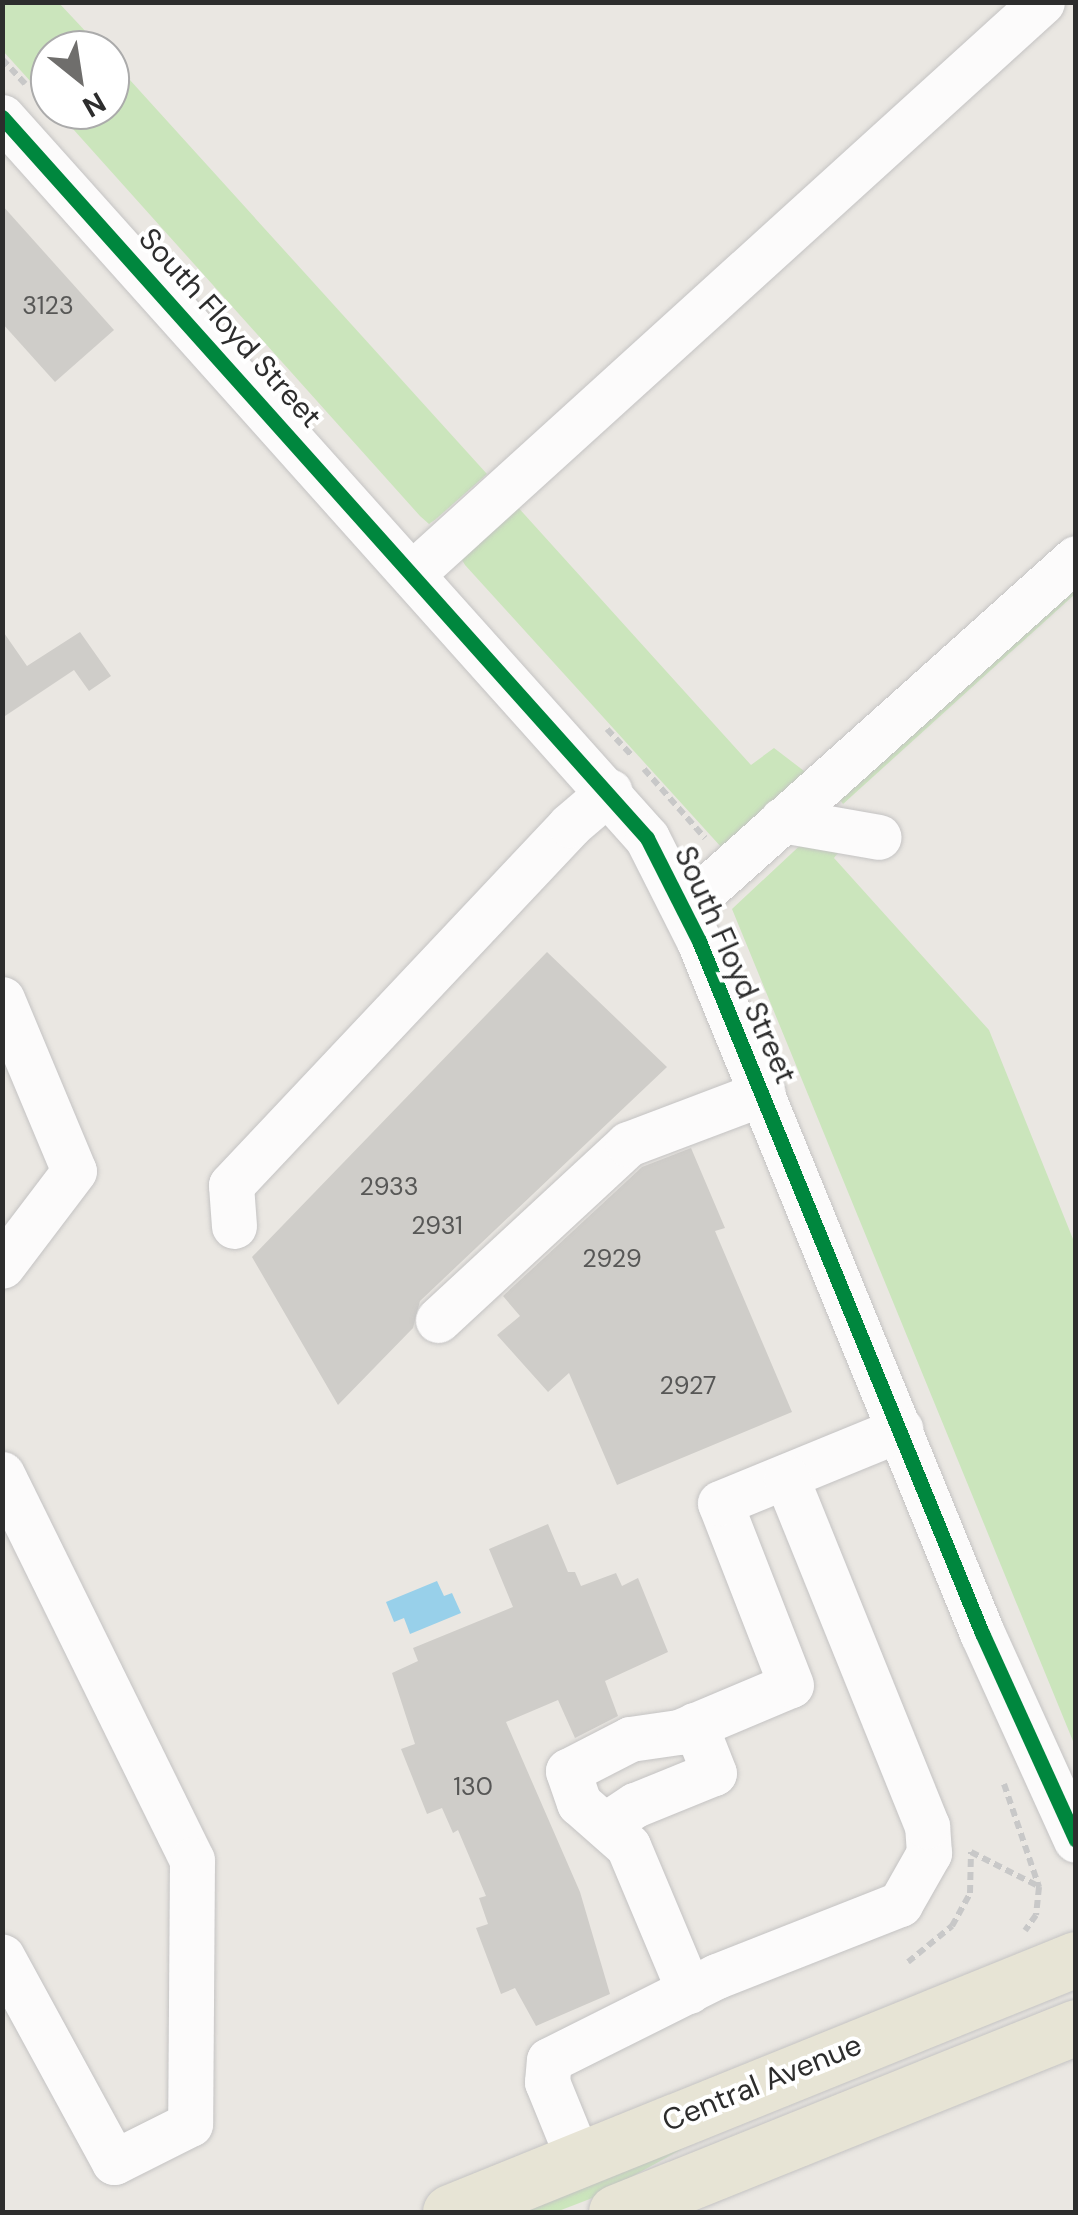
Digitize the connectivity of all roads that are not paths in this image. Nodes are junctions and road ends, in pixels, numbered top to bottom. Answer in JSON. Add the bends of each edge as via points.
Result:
{"nodes":[{"id":1,"x":1042,"y":2,"type":"edge"},
{"id":2,"x":2,"y":118,"type":"edge"},
{"id":3,"x":1076,"y":558,"type":"edge"},
{"id":4,"x":414,"y":572,"type":"junction"},
{"id":5,"x":610,"y":791,"type":"junction"},
{"id":6,"x":782,"y":820,"type":"junction"},
{"id":7,"x":879,"y":837,"type":"dead end"},
{"id":8,"x":684,"y":909,"type":"junction"},
{"id":9,"x":2,"y":1000,"type":"edge"},
{"id":10,"x":763,"y":1093,"type":"junction"},
{"id":11,"x":234,"y":1226,"type":"dead end"},
{"id":12,"x":2,"y":1266,"type":"edge"},
{"id":13,"x":438,"y":1320,"type":"dead end"},
{"id":14,"x":900,"y":1429,"type":"junction"},
{"id":15,"x":786,"y":1477,"type":"junction"},
{"id":16,"x":9,"y":1504,"type":"edge"},
{"id":17,"x":858,"y":1656,"type":"junction"},
{"id":18,"x":790,"y":1685,"type":"junction"},
{"id":19,"x":695,"y":1726,"type":"junction"},
{"id":20,"x":605,"y":1824,"type":"junction"},
{"id":21,"x":1076,"y":1840,"type":"edge"},
{"id":22,"x":2,"y":1957,"type":"edge"},
{"id":23,"x":1076,"y":1959,"type":"edge"},
{"id":24,"x":689,"y":1990,"type":"junction"},
{"id":25,"x":1076,"y":2026,"type":"edge"},
{"id":26,"x":578,"y":2158,"type":"junction"},
{"id":27,"x":450,"y":2212,"type":"edge"},
{"id":28,"x":616,"y":2212,"type":"edge"}],
"edges":[{"from":1,"to":4,"type":"street"},
{"from":2,"to":4,"type":"street","name":"South Floyd Street"},
{"from":3,"to":6,"type":"street"},
{"from":4,"to":5,"type":"street","name":"South Floyd Street"},
{"from":5,"to":8,"type":"street","name":"South Floyd Street","via":[[647,838]]},
{"from":5,"to":11,"type":"street","via":[[570,824],[230,1185]]},
{"from":6,"to":7,"type":"street"},
{"from":6,"to":8,"type":"street"},
{"from":8,"to":10,"type":"street","name":"South Floyd Street"},
{"from":9,"to":12,"type":"street","via":[[74,1171]]},
{"from":10,"to":13,"type":"street","via":[[628,1144]]},
{"from":10,"to":14,"type":"street","name":"South Floyd Street"},
{"from":14,"to":15,"type":"street"},
{"from":14,"to":21,"type":"street","name":"South Floyd Street"},
{"from":15,"to":17,"type":"street"},
{"from":15,"to":18,"type":"street","via":[[720,1503]]},
{"from":16,"to":22,"type":"street","via":[[192,1860],[190,2124],[114,2162]]},
{"from":17,"to":18,"type":"street"},
{"from":17,"to":24,"type":"street","via":[[927,1826],[929,1853],[900,1904]]},
{"from":18,"to":19,"type":"street"},
{"from":19,"to":20,"type":"street","via":[[714,1774]]},
{"from":19,"to":20,"type":"street","via":[[630,1739],[568,1771],[579,1803]]},
{"from":20,"to":24,"type":"street","via":[[628,1846]]},
{"from":23,"to":26,"type":"main road","name":"Central Avenue"},
{"from":24,"to":26,"type":"street","via":[[549,2060],[547,2082]]},
{"from":25,"to":28,"type":"main road"},
{"from":26,"to":27,"type":"main road","name":"Central Avenue"}]}
